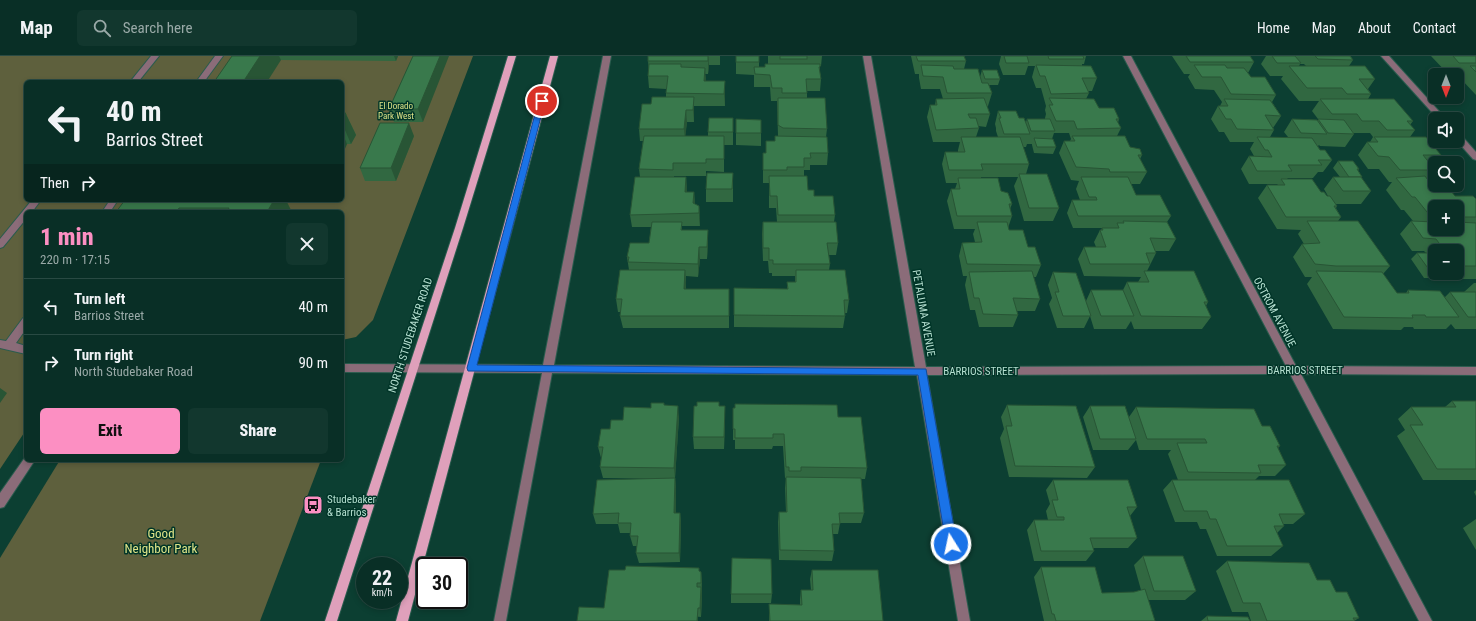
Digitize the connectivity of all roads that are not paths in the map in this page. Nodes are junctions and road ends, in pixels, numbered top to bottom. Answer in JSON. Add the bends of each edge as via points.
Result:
{"nodes":[{"id":1,"x":155,"y":56,"type":"edge"},
{"id":2,"x":219,"y":56,"type":"edge"},
{"id":3,"x":512,"y":56,"type":"edge"},
{"id":4,"x":554,"y":56,"type":"edge"},
{"id":5,"x":607,"y":56,"type":"edge"},
{"id":6,"x":868,"y":56,"type":"edge"},
{"id":7,"x":1127,"y":56,"type":"edge"},
{"id":8,"x":1385,"y":56,"type":"edge"},
{"id":9,"x":136,"y":80,"type":"edge"},
{"id":10,"x":201,"y":80,"type":"edge"},
{"id":11,"x":1436,"y":112,"type":"edge"},
{"id":12,"x":1464,"y":144,"type":"edge"},
{"id":13,"x":1476,"y":157,"type":"edge"},
{"id":14,"x":35,"y":202,"type":"edge"},
{"id":15,"x":29,"y":210,"type":"edge"},
{"id":16,"x":24,"y":215,"type":"edge"},
{"id":17,"x":0,"y":245,"type":"edge"},
{"id":18,"x":24,"y":323,"type":"edge"},
{"id":19,"x":4,"y":345,"type":"edge"},
{"id":20,"x":24,"y":350,"type":"edge"},
{"id":21,"x":344,"y":368,"type":"edge"},
{"id":22,"x":412,"y":368,"type":"junction"},
{"id":23,"x":471,"y":368,"type":"junction"},
{"id":24,"x":548,"y":369,"type":"junction"},
{"id":25,"x":1293,"y":370,"type":"junction"},
{"id":26,"x":922,"y":371,"type":"junction"},
{"id":27,"x":1476,"y":371,"type":"edge"},
{"id":28,"x":28,"y":462,"type":"edge"},
{"id":29,"x":0,"y":503,"type":"edge"},
{"id":30,"x":331,"y":621,"type":"edge"},
{"id":31,"x":402,"y":621,"type":"edge"},
{"id":32,"x":500,"y":621,"type":"edge"},
{"id":33,"x":964,"y":621,"type":"edge"},
{"id":34,"x":1426,"y":621,"type":"edge"}],
"edges":[{"from":1,"to":9,"type":"street"},
{"from":2,"to":10,"type":"street"},
{"from":3,"to":22,"type":"main road","name":"NORTH STUDEBAKER ROAD","via":[[459,228]]},
{"from":4,"to":23,"type":"main road"},
{"from":5,"to":24,"type":"street"},
{"from":6,"to":26,"type":"street","name":"PETALUMA AVENUE"},
{"from":7,"to":25,"type":"street","name":"OSTROM AVENUE"},
{"from":8,"to":11,"type":"street"},
{"from":12,"to":13,"type":"street"},
{"from":14,"to":15,"type":"street"},
{"from":16,"to":17,"type":"street"},
{"from":18,"to":19,"type":"street"},
{"from":19,"to":20,"type":"street"},
{"from":21,"to":22,"type":"street","name":"BARRIOS STREET"},
{"from":22,"to":23,"type":"street","name":"BARRIOS STREET"},
{"from":22,"to":30,"type":"main road","name":"NORTH STUDEBAKER ROAD"},
{"from":23,"to":24,"type":"street","name":"BARRIOS STREET"},
{"from":23,"to":31,"type":"main road"},
{"from":24,"to":26,"type":"street","name":"BARRIOS STREET"},
{"from":24,"to":32,"type":"street"},
{"from":25,"to":26,"type":"street","name":"BARRIOS STREET"},
{"from":25,"to":27,"type":"street","name":"BARRIOS STREET"},
{"from":25,"to":34,"type":"street","name":"OSTROM AVENUE"},
{"from":26,"to":33,"type":"street","name":"PETALUMA AVENUE"},
{"from":28,"to":29,"type":"street"}]}
